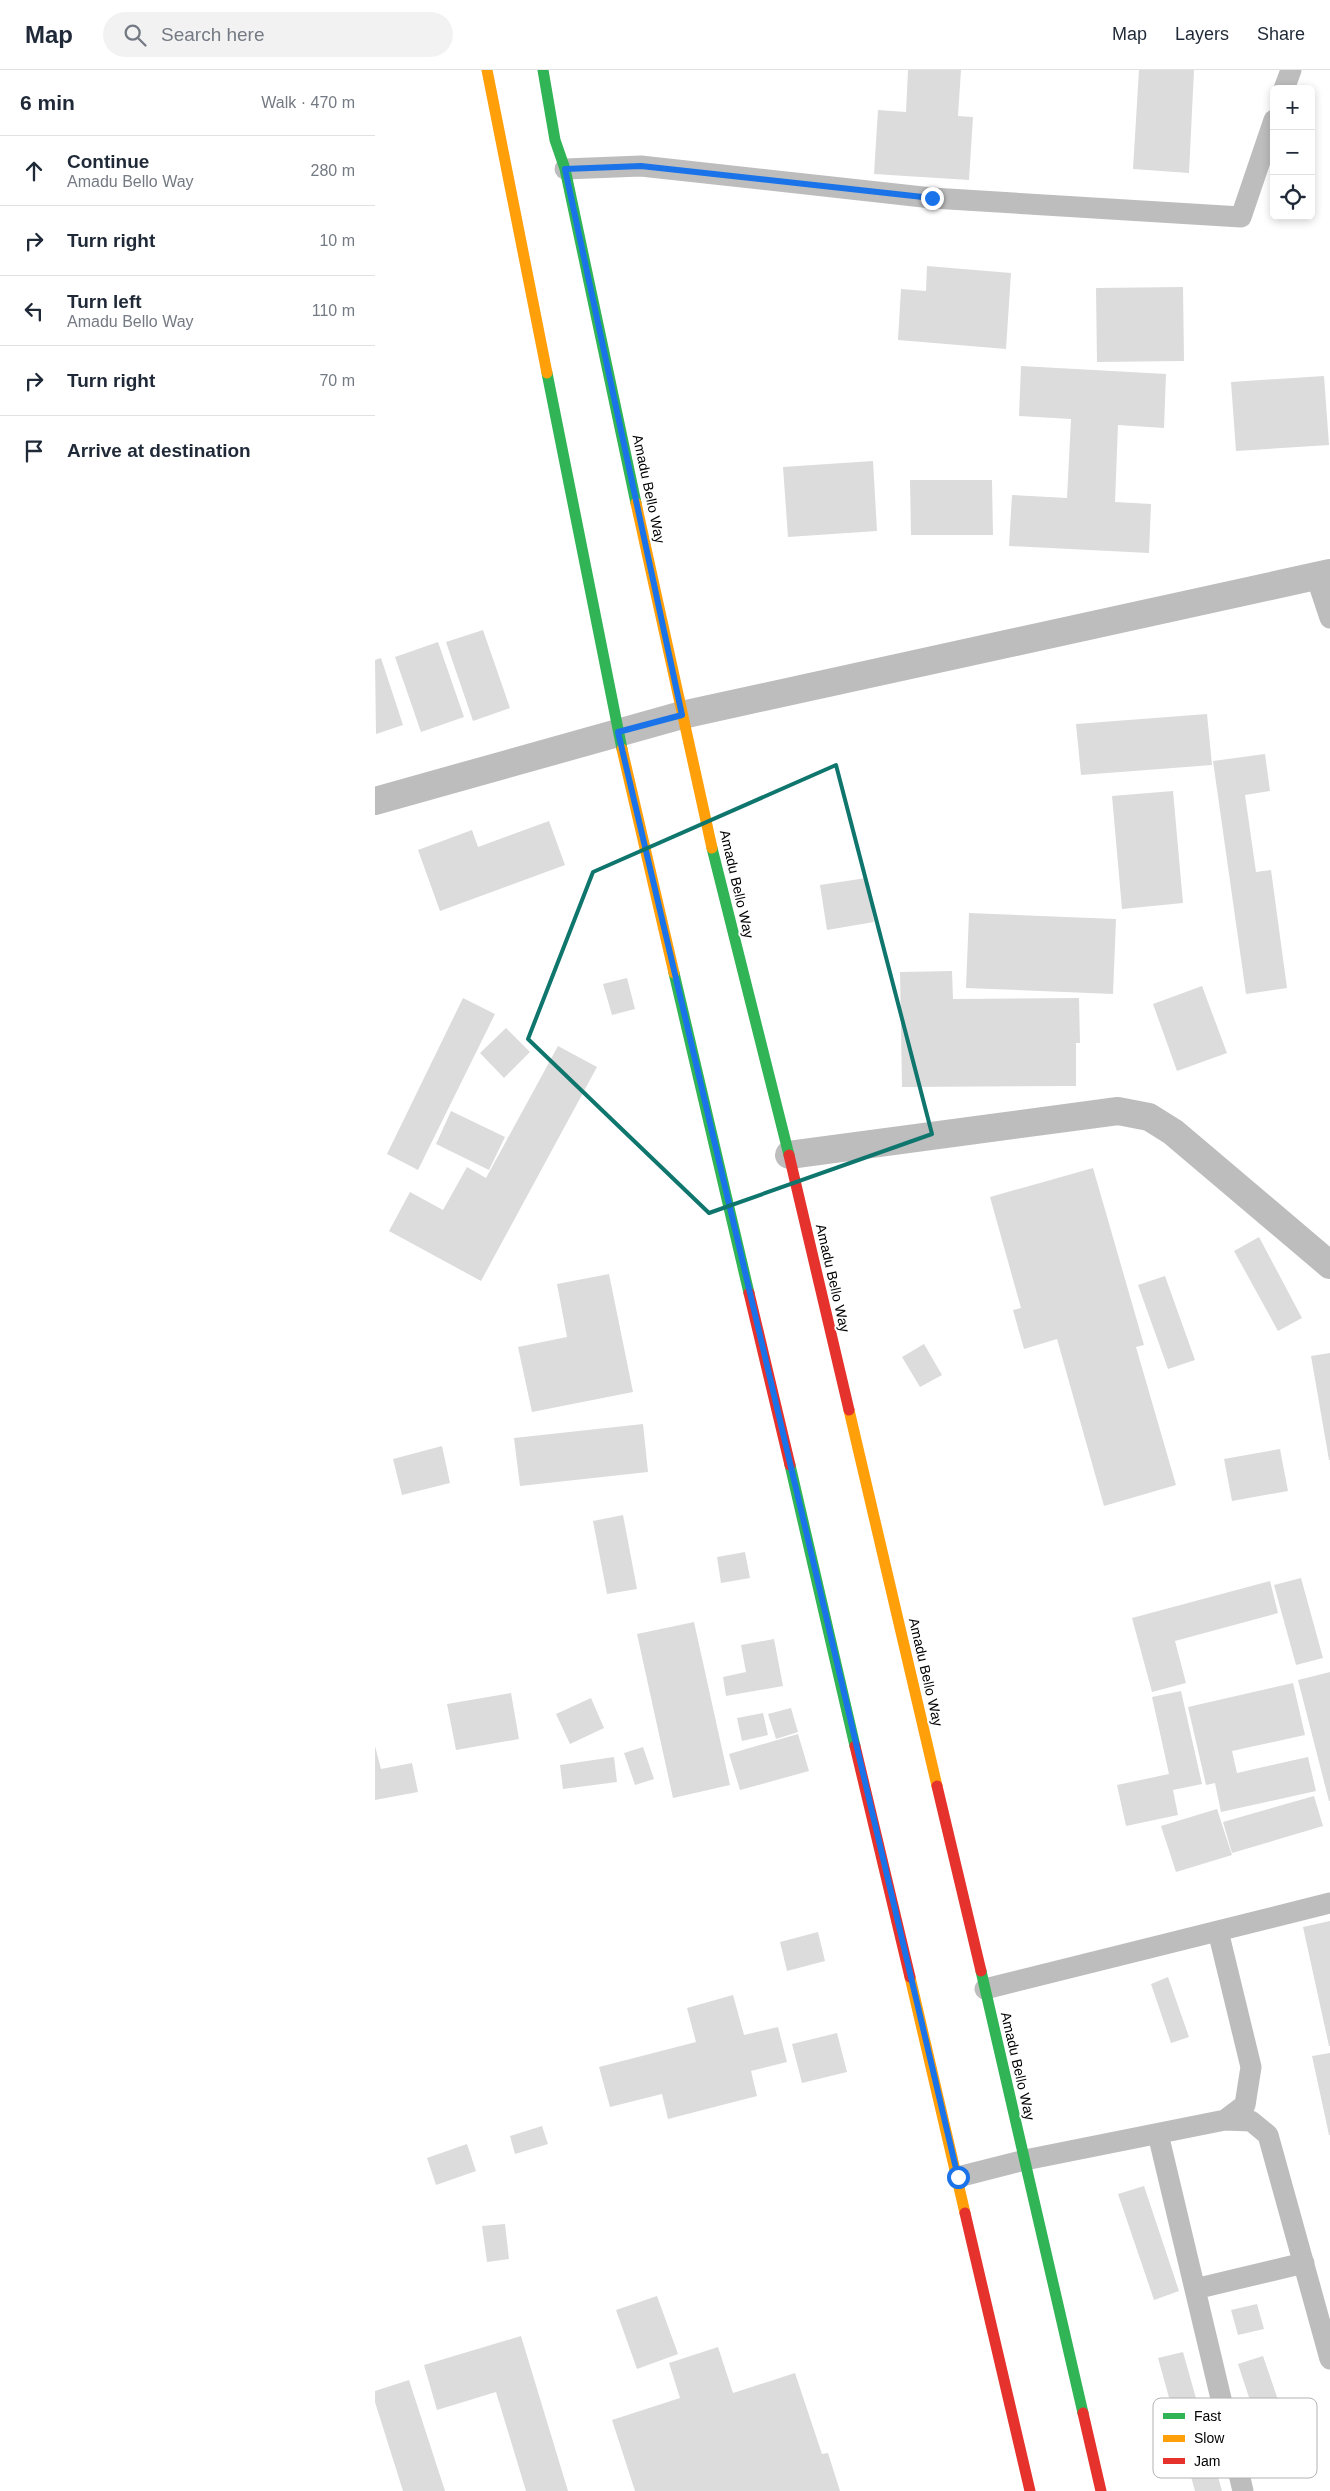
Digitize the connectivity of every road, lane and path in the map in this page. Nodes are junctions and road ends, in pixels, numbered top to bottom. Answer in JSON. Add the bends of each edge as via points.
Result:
{"nodes":[{"id":1,"x":487,"y":70,"type":"edge"},
{"id":2,"x":543,"y":70,"type":"edge"},
{"id":3,"x":1291,"y":70,"type":"edge"},
{"id":4,"x":1285,"y":85,"type":"edge"},
{"id":5,"x":1271,"y":130,"type":"edge"},
{"id":6,"x":565,"y":169,"type":"junction"},
{"id":7,"x":1323,"y":574,"type":"edge"},
{"id":8,"x":1330,"y":618,"type":"edge"},
{"id":9,"x":682,"y":715,"type":"junction"},
{"id":10,"x":618,"y":732,"type":"junction"},
{"id":11,"x":375,"y":801,"type":"edge"},
{"id":12,"x":789,"y":1155,"type":"junction"},
{"id":13,"x":1330,"y":1265,"type":"edge"},
{"id":14,"x":1330,"y":1903,"type":"edge"},
{"id":15,"x":1218,"y":1931,"type":"junction"},
{"id":16,"x":985,"y":1989,"type":"junction"},
{"id":17,"x":1225,"y":2120,"type":"junction"},
{"id":18,"x":1158,"y":2134,"type":"junction"},
{"id":19,"x":1025,"y":2160,"type":"junction"},
{"id":20,"x":958,"y":2177,"type":"junction"},
{"id":21,"x":1304,"y":2263,"type":"junction"},
{"id":22,"x":1195,"y":2288,"type":"junction"},
{"id":23,"x":1330,"y":2359,"type":"edge"},
{"id":24,"x":1221,"y":2398,"type":"edge"},
{"id":25,"x":1240,"y":2478,"type":"edge"},
{"id":26,"x":1030,"y":2491,"type":"edge"},
{"id":27,"x":1101,"y":2491,"type":"edge"},
{"id":28,"x":1243,"y":2491,"type":"edge"}],
"edges":[{"from":1,"to":10,"type":"main road"},
{"from":2,"to":6,"type":"main road","name":"Amadu Bello Way","via":[[555,140]]},
{"from":3,"to":4,"type":"lane"},
{"from":5,"to":6,"type":"lane","via":[[1241,217],[932,198],[641,166]]},
{"from":6,"to":9,"type":"main road","name":"Amadu Bello Way"},
{"from":7,"to":8,"type":"lane"},
{"from":7,"to":9,"type":"street"},
{"from":9,"to":10,"type":"street"},
{"from":9,"to":12,"type":"main road","name":"Amadu Bello Way"},
{"from":10,"to":11,"type":"street"},
{"from":10,"to":20,"type":"main road"},
{"from":12,"to":13,"type":"street","via":[[1118,1111],[1149,1117],[1173,1132]]},
{"from":12,"to":16,"type":"main road","name":"Amadu Bello Way"},
{"from":14,"to":15,"type":"lane"},
{"from":15,"to":16,"type":"lane"},
{"from":15,"to":17,"type":"lane","via":[[1251,2067],[1245,2105]]},
{"from":16,"to":19,"type":"main road","name":"Amadu Bello Way"},
{"from":17,"to":18,"type":"lane"},
{"from":17,"to":21,"type":"lane","via":[[1251,2121],[1268,2135]]},
{"from":18,"to":19,"type":"lane"},
{"from":18,"to":22,"type":"lane"},
{"from":19,"to":20,"type":"lane"},
{"from":19,"to":27,"type":"main road","name":"Amadu Bello Way"},
{"from":20,"to":26,"type":"main road"},
{"from":21,"to":22,"type":"lane"},
{"from":21,"to":23,"type":"lane"},
{"from":22,"to":24,"type":"lane"},
{"from":25,"to":28,"type":"lane"}]}
